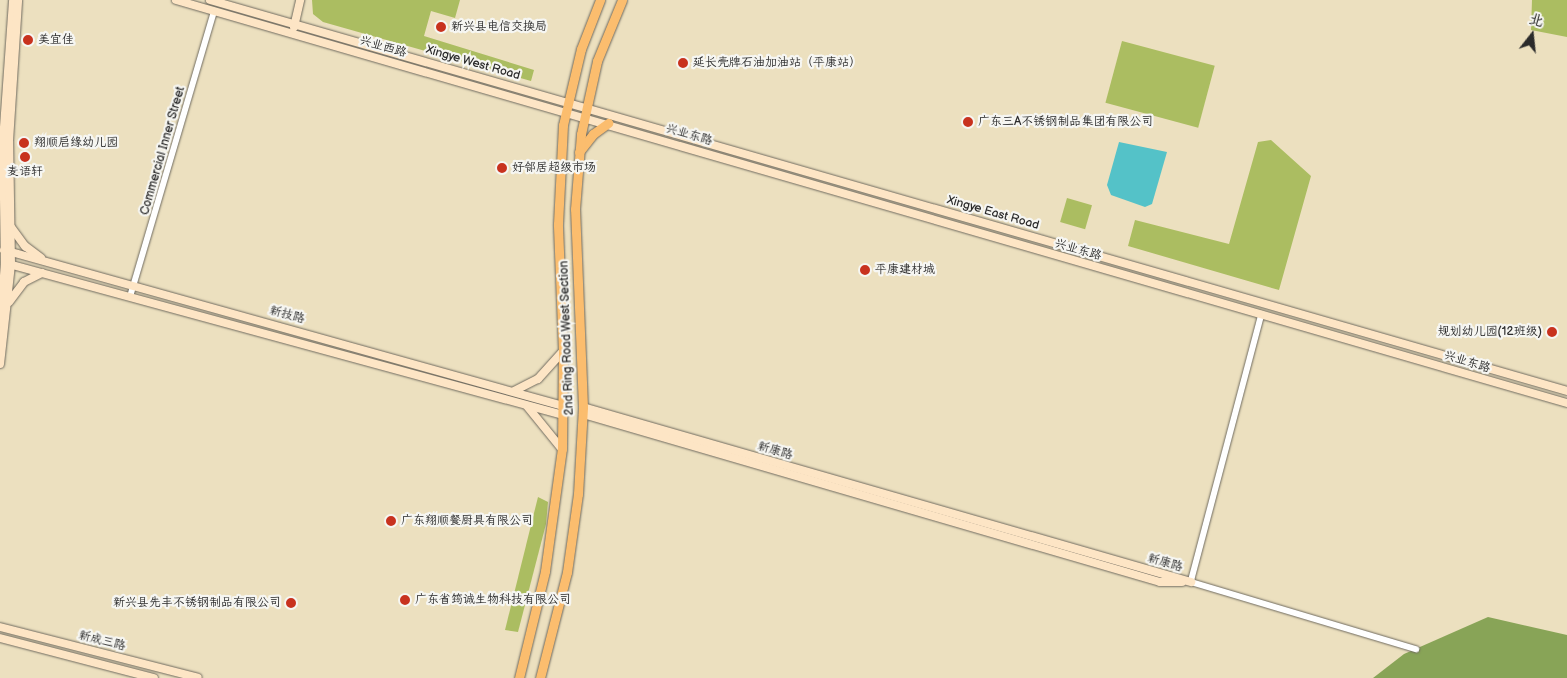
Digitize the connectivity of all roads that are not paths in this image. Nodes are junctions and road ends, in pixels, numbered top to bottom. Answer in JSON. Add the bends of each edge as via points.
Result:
{"nodes":[{"id":1,"x":12,"y":0,"type":"edge"},
{"id":2,"x":18,"y":0,"type":"edge"},
{"id":3,"x":176,"y":0,"type":"edge"},
{"id":4,"x":210,"y":0,"type":"edge"},
{"id":5,"x":300,"y":0,"type":"edge"},
{"id":6,"x":600,"y":0,"type":"edge"},
{"id":7,"x":622,"y":0,"type":"edge"},
{"id":8,"x":214,"y":11,"type":"junction"},
{"id":9,"x":294,"y":29,"type":"junction"},
{"id":10,"x":566,"y":106,"type":"junction"},
{"id":11,"x":584,"y":111,"type":"junction"},
{"id":12,"x":608,"y":123,"type":"junction"},
{"id":13,"x":578,"y":152,"type":"junction"},
{"id":14,"x":10,"y":222,"type":"junction"},
{"id":15,"x":8,"y":251,"type":"junction"},
{"id":16,"x":44,"y":261,"type":"junction"},
{"id":17,"x":8,"y":263,"type":"junction"},
{"id":18,"x":42,"y":273,"type":"junction"},
{"id":19,"x":134,"y":285,"type":"junction"},
{"id":20,"x":130,"y":297,"type":"junction"},
{"id":21,"x":8,"y":306,"type":"junction"},
{"id":22,"x":1262,"y":314,"type":"junction"},
{"id":23,"x":0,"y":323,"type":"edge"},
{"id":24,"x":563,"y":351,"type":"junction"},
{"id":25,"x":0,"y":364,"type":"edge"},
{"id":26,"x":1567,"y":391,"type":"edge"},
{"id":27,"x":514,"y":392,"type":"junction"},
{"id":28,"x":1567,"y":403,"type":"edge"},
{"id":29,"x":527,"y":406,"type":"junction"},
{"id":30,"x":563,"y":410,"type":"junction"},
{"id":31,"x":583,"y":410,"type":"junction"},
{"id":32,"x":562,"y":449,"type":"junction"},
{"id":33,"x":1191,"y":582,"type":"junction"},
{"id":34,"x":0,"y":627,"type":"edge"},
{"id":35,"x":0,"y":638,"type":"edge"},
{"id":36,"x":1416,"y":649,"type":"dead end"},
{"id":37,"x":154,"y":678,"type":"edge"},
{"id":38,"x":198,"y":678,"type":"edge"},
{"id":39,"x":519,"y":678,"type":"edge"},
{"id":40,"x":540,"y":678,"type":"edge"}],
"edges":[{"from":1,"to":15,"type":"street","via":[[3,141]]},
{"from":2,"to":14,"type":"street","via":[[9,141]]},
{"from":3,"to":8,"type":"street"},
{"from":4,"to":9,"type":"street","name":"Xingye West Road"},
{"from":5,"to":9,"type":"street"},
{"from":6,"to":10,"type":"main road","name":"2nd Ring Road West Section","via":[[581,49]]},
{"from":7,"to":11,"type":"main road","name":"2nd Ring Road West Section","via":[[606,35]]},
{"from":8,"to":9,"type":"street"},
{"from":8,"to":19,"type":"street","name":"Commercial Inner Street"},
{"from":9,"to":10,"type":"street","name":"Xingye West Road"},
{"from":10,"to":11,"type":"street","name":"Xingye West Road"},
{"from":10,"to":24,"type":"main road","name":"2nd Ring Road West Section","via":[[558,214]]},
{"from":11,"to":12,"type":"street","name":"兴业东路"},
{"from":11,"to":13,"type":"main road","name":"2nd Ring Road West Section"},
{"from":11,"to":26,"type":"street","name":"Xingye East Road"},
{"from":12,"to":13,"type":"main road","via":[[593,134]]},
{"from":12,"to":22,"type":"street","name":"兴业东路"},
{"from":13,"to":31,"type":"main road","name":"2nd Ring Road West Section","via":[[575,209]]},
{"from":14,"to":15,"type":"street"},
{"from":14,"to":16,"type":"street","via":[[13,232],[25,246]]},
{"from":15,"to":16,"type":"street","name":"新技路"},
{"from":15,"to":17,"type":"street"},
{"from":16,"to":19,"type":"street","name":"新技路"},
{"from":17,"to":18,"type":"street","name":"新技路"},
{"from":17,"to":21,"type":"street"},
{"from":17,"to":23,"type":"street"},
{"from":18,"to":20,"type":"street","name":"新技路"},
{"from":18,"to":21,"type":"street","via":[[24,282]]},
{"from":19,"to":20,"type":"street","name":"Commercial Inner Street"},
{"from":19,"to":27,"type":"street","name":"新技路"},
{"from":20,"to":29,"type":"street","name":"新技路"},
{"from":21,"to":25,"type":"street"},
{"from":22,"to":28,"type":"street","name":"兴业东路"},
{"from":22,"to":33,"type":"street"},
{"from":24,"to":27,"type":"street","via":[[538,379]]},
{"from":24,"to":30,"type":"main road","name":"2nd Ring Road West Section"},
{"from":27,"to":30,"type":"street","name":"新技路"},
{"from":29,"to":30,"type":"street","name":"新技路"},
{"from":29,"to":32,"type":"street"},
{"from":30,"to":32,"type":"main road","name":"2nd Ring Road West Section"},
{"from":31,"to":33,"type":"street","name":"新康路","via":[[1160,582]]},
{"from":31,"to":40,"type":"main road","name":"2nd Ring Road West Section","via":[[578,494],[567,572]]},
{"from":32,"to":39,"type":"main road","name":"2nd Ring Road West Section","via":[[545,571]]},
{"from":33,"to":36,"type":"street"},
{"from":34,"to":38,"type":"street","name":"新成三路"},
{"from":35,"to":37,"type":"street","name":"新成三路"}]}
